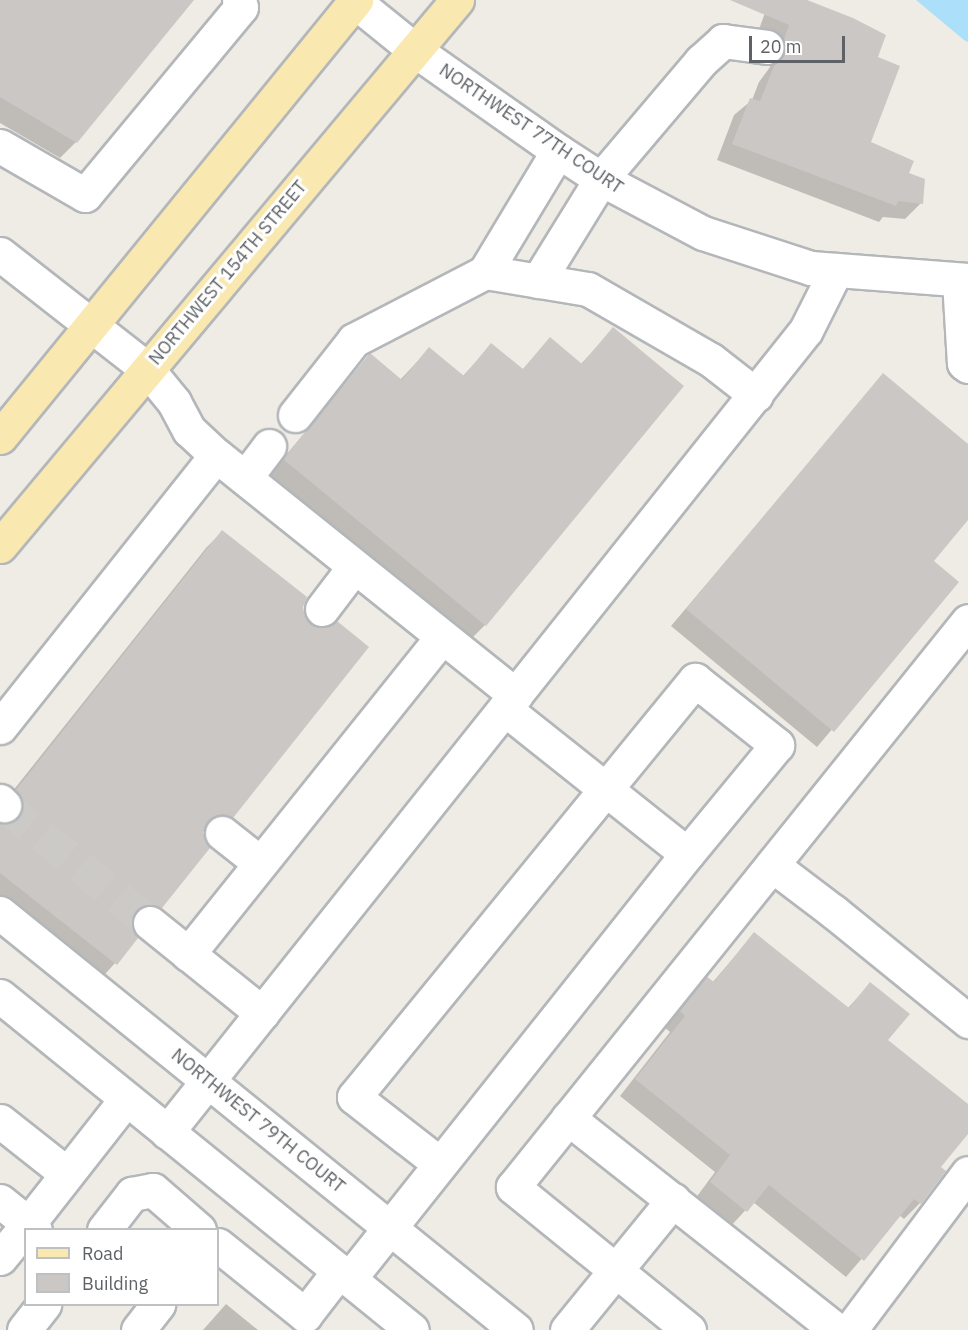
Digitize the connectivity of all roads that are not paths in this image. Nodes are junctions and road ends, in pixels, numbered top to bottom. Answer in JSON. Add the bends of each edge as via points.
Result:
{"nodes":[{"id":1,"x":239,"y":0,"type":"edge"},
{"id":2,"x":457,"y":0,"type":"edge"},
{"id":3,"x":355,"y":1,"type":"edge"},
{"id":4,"x":767,"y":47,"type":"dead end"},
{"id":5,"x":416,"y":51,"type":"junction"},
{"id":6,"x":0,"y":146,"type":"edge"},
{"id":7,"x":558,"y":151,"type":"junction"},
{"id":8,"x":601,"y":179,"type":"junction"},
{"id":9,"x":0,"y":254,"type":"edge"},
{"id":10,"x":836,"y":270,"type":"junction"},
{"id":11,"x":484,"y":272,"type":"junction"},
{"id":12,"x":963,"y":280,"type":"edge"},
{"id":13,"x":538,"y":281,"type":"junction"},
{"id":14,"x":92,"y":324,"type":"junction"},
{"id":15,"x":968,"y":366,"type":"edge"},
{"id":16,"x":147,"y":369,"type":"junction"},
{"id":17,"x":756,"y":395,"type":"junction"},
{"id":18,"x":295,"y":415,"type":"dead end"},
{"id":19,"x":0,"y":437,"type":"edge"},
{"id":20,"x":269,"y":446,"type":"dead end"},
{"id":21,"x":216,"y":455,"type":"junction"},
{"id":22,"x":245,"y":478,"type":"junction"},
{"id":23,"x":0,"y":546,"type":"edge"},
{"id":24,"x":363,"y":573,"type":"junction"},
{"id":25,"x":330,"y":615,"type":"dead end"},
{"id":26,"x":968,"y":621,"type":"edge"},
{"id":27,"x":442,"y":637,"type":"junction"},
{"id":28,"x":511,"y":703,"type":"junction"},
{"id":29,"x":0,"y":727,"type":"edge"},
{"id":30,"x":604,"y":789,"type":"junction"},
{"id":31,"x":222,"y":833,"type":"dead end"},
{"id":32,"x":687,"y":854,"type":"junction"},
{"id":33,"x":260,"y":863,"type":"junction"},
{"id":34,"x":772,"y":866,"type":"junction"},
{"id":35,"x":0,"y":913,"type":"edge"},
{"id":36,"x":150,"y":923,"type":"tunnel mouth"},
{"id":37,"x":188,"y":954,"type":"junction"},
{"id":38,"x":0,"y":996,"type":"edge"},
{"id":39,"x":262,"y":1013,"type":"junction"},
{"id":40,"x":968,"y":1021,"type":"edge"},
{"id":41,"x":208,"y":1081,"type":"junction"},
{"id":42,"x":126,"y":1099,"type":"junction"},
{"id":43,"x":568,"y":1118,"type":"junction"},
{"id":44,"x":0,"y":1121,"type":"edge"},
{"id":45,"x":167,"y":1132,"type":"junction"},
{"id":46,"x":440,"y":1164,"type":"junction"},
{"id":47,"x":968,"y":1173,"type":"edge"},
{"id":48,"x":67,"y":1174,"type":"junction"},
{"id":49,"x":673,"y":1200,"type":"junction"},
{"id":50,"x":0,"y":1201,"type":"edge"},
{"id":51,"x":31,"y":1227,"type":"edge"},
{"id":52,"x":389,"y":1227,"type":"junction"},
{"id":53,"x":106,"y":1228,"type":"edge"},
{"id":54,"x":197,"y":1228,"type":"edge"},
{"id":55,"x":24,"y":1234,"type":"edge"},
{"id":56,"x":219,"y":1246,"type":"edge"},
{"id":57,"x":0,"y":1258,"type":"edge"},
{"id":58,"x":614,"y":1270,"type":"junction"},
{"id":59,"x":344,"y":1275,"type":"junction"},
{"id":60,"x":43,"y":1306,"type":"edge"},
{"id":61,"x":157,"y":1306,"type":"edge"},
{"id":62,"x":300,"y":1323,"type":"edge"},
{"id":63,"x":24,"y":1330,"type":"edge"},
{"id":64,"x":138,"y":1330,"type":"edge"},
{"id":65,"x":412,"y":1330,"type":"edge"},
{"id":66,"x":516,"y":1330,"type":"edge"},
{"id":67,"x":567,"y":1330,"type":"edge"},
{"id":68,"x":688,"y":1330,"type":"edge"},
{"id":69,"x":836,"y":1330,"type":"edge"},
{"id":70,"x":850,"y":1330,"type":"edge"}],
"edges":[{"from":1,"to":6,"type":"street","via":[[241,7],[85,195]]},
{"from":2,"to":5,"type":"main road","name":"NORTHWEST 154TH STREET"},
{"from":3,"to":5,"type":"street","name":"NORTHWEST 77TH COURT"},
{"from":3,"to":14,"type":"main road"},
{"from":4,"to":8,"type":"street","via":[[723,40],[700,61]]},
{"from":5,"to":7,"type":"street","name":"NORTHWEST 77TH COURT"},
{"from":5,"to":16,"type":"main road","name":"NORTHWEST 154TH STREET"},
{"from":7,"to":8,"type":"street","name":"NORTHWEST 77TH COURT"},
{"from":7,"to":11,"type":"street"},
{"from":8,"to":10,"type":"street","name":"NORTHWEST 77TH COURT","via":[[703,233],[811,267]]},
{"from":8,"to":13,"type":"street"},
{"from":9,"to":14,"type":"street"},
{"from":10,"to":12,"type":"street","name":"NORTHWEST 77TH COURT"},
{"from":10,"to":17,"type":"street","via":[[806,330]]},
{"from":11,"to":13,"type":"street"},
{"from":11,"to":18,"type":"street","via":[[354,340]]},
{"from":12,"to":15,"type":"street","via":[[964,363]]},
{"from":13,"to":17,"type":"street","via":[[588,289],[711,360]]},
{"from":14,"to":16,"type":"street"},
{"from":14,"to":19,"type":"main road"},
{"from":16,"to":21,"type":"street","via":[[174,402],[189,430]]},
{"from":16,"to":23,"type":"main road","name":"NORTHWEST 154TH STREET"},
{"from":17,"to":28,"type":"street"},
{"from":20,"to":22,"type":"street"},
{"from":21,"to":22,"type":"street"},
{"from":21,"to":29,"type":"street"},
{"from":22,"to":24,"type":"street"},
{"from":24,"to":25,"type":"street"},
{"from":24,"to":27,"type":"street"},
{"from":26,"to":34,"type":"street"},
{"from":27,"to":28,"type":"street"},
{"from":27,"to":33,"type":"street"},
{"from":28,"to":30,"type":"street"},
{"from":28,"to":39,"type":"street"},
{"from":30,"to":32,"type":"street"},
{"from":30,"to":32,"type":"street","via":[[695,680],[777,745]]},
{"from":30,"to":46,"type":"street","via":[[354,1096]]},
{"from":31,"to":33,"type":"street"},
{"from":32,"to":46,"type":"street"},
{"from":33,"to":37,"type":"street"},
{"from":34,"to":40,"type":"street"},
{"from":34,"to":43,"type":"street"},
{"from":35,"to":41,"type":"street","name":"NORTHWEST 79TH COURT"},
{"from":36,"to":37,"type":"street"},
{"from":37,"to":39,"type":"street"},
{"from":38,"to":42,"type":"street"},
{"from":39,"to":41,"type":"street"},
{"from":41,"to":45,"type":"street"},
{"from":41,"to":52,"type":"street","name":"NORTHWEST 79TH COURT"},
{"from":42,"to":45,"type":"street"},
{"from":42,"to":48,"type":"street"},
{"from":43,"to":49,"type":"street"},
{"from":43,"to":58,"type":"street","via":[[513,1187]]},
{"from":44,"to":48,"type":"street"},
{"from":45,"to":59,"type":"street"},
{"from":46,"to":52,"type":"street"},
{"from":47,"to":70,"type":"street"},
{"from":48,"to":51,"type":"street"},
{"from":49,"to":58,"type":"street"},
{"from":49,"to":69,"type":"street"},
{"from":50,"to":51,"type":"street"},
{"from":52,"to":59,"type":"street"},
{"from":52,"to":66,"type":"street","name":"NORTHWEST 79TH COURT"},
{"from":53,"to":54,"type":"street","via":[[132,1194],[153,1190]]},
{"from":55,"to":57,"type":"street"},
{"from":56,"to":62,"type":"street"},
{"from":58,"to":67,"type":"street"},
{"from":58,"to":68,"type":"street"},
{"from":59,"to":62,"type":"street"},
{"from":59,"to":65,"type":"street"},
{"from":60,"to":63,"type":"street"},
{"from":61,"to":64,"type":"street"}]}
